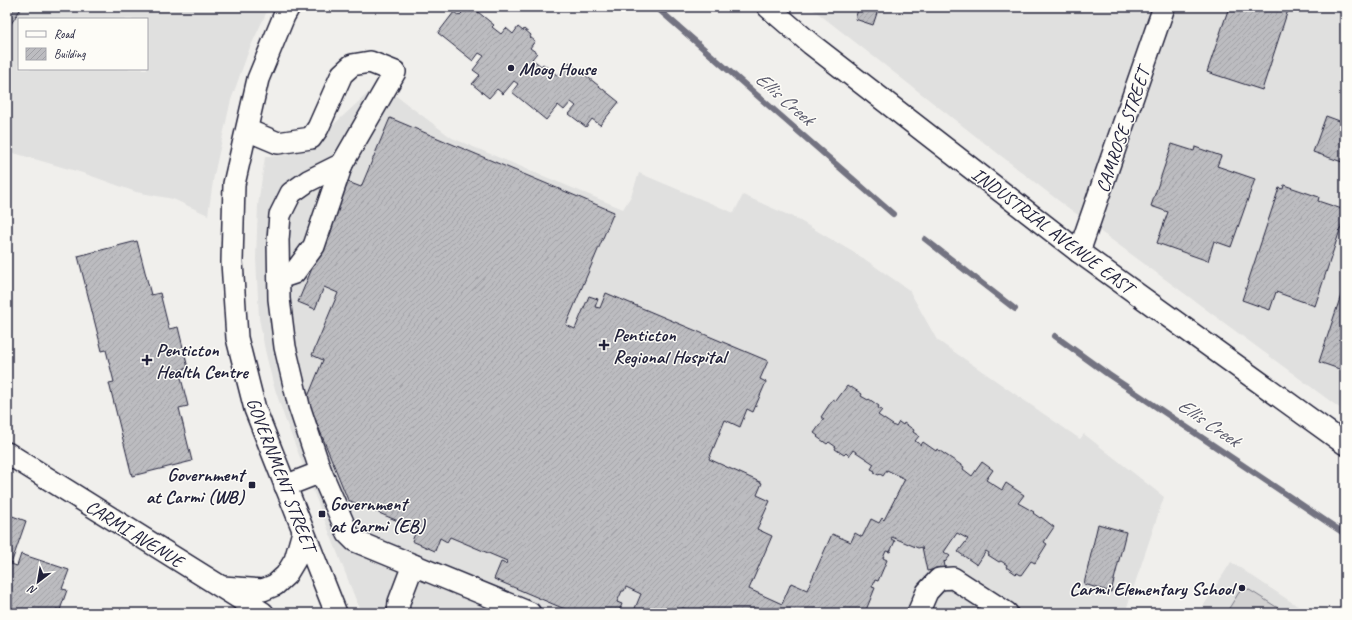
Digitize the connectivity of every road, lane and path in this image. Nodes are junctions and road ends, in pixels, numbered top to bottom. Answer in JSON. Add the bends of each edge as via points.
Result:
{"nodes":[{"id":1,"x":290,"y":7,"type":"edge"},
{"id":2,"x":768,"y":7,"type":"edge"},
{"id":3,"x":1164,"y":7,"type":"edge"},
{"id":4,"x":247,"y":130,"type":"junction"},
{"id":5,"x":342,"y":164,"type":"junction"},
{"id":6,"x":1079,"y":252,"type":"junction"},
{"id":7,"x":279,"y":278,"type":"junction"},
{"id":8,"x":1345,"y":444,"type":"edge"},
{"id":9,"x":7,"y":453,"type":"edge"},
{"id":10,"x":321,"y":472,"type":"junction"},
{"id":11,"x":285,"y":486,"type":"junction"},
{"id":12,"x":303,"y":532,"type":"junction"},
{"id":13,"x":413,"y":564,"type":"junction"},
{"id":14,"x":222,"y":587,"type":"junction"},
{"id":15,"x":263,"y":613,"type":"edge"},
{"id":16,"x":336,"y":613,"type":"edge"},
{"id":17,"x":398,"y":613,"type":"edge"},
{"id":18,"x":530,"y":613,"type":"edge"},
{"id":19,"x":918,"y":613,"type":"edge"},
{"id":20,"x":1007,"y":613,"type":"edge"}],
"edges":[{"from":1,"to":4,"type":"street","name":"GOVERNMENT STREET","via":[[258,79]]},
{"from":2,"to":6,"type":"street","name":"INDUSTRIAL AVENUE EAST","via":[[811,44]]},
{"from":3,"to":6,"type":"street","name":"CAMROSE STREET"},
{"from":4,"to":5,"type":"street","via":[[278,143],[311,138],[342,74],[352,65],[370,62],[395,72]]},
{"from":4,"to":11,"type":"street","name":"GOVERNMENT STREET","via":[[234,184],[232,262],[237,338],[255,409]]},
{"from":5,"to":7,"type":"street","via":[[314,246],[294,273]]},
{"from":5,"to":7,"type":"street","via":[[308,181],[291,193],[280,215]]},
{"from":6,"to":8,"type":"street","name":"INDUSTRIAL AVENUE EAST"},
{"from":7,"to":10,"type":"street","via":[[285,347],[299,406]]},
{"from":9,"to":14,"type":"street","name":"CARMI AVENUE"},
{"from":10,"to":11,"type":"street"},
{"from":10,"to":13,"type":"street","via":[[348,534],[355,541]]},
{"from":11,"to":12,"type":"street","name":"GOVERNMENT STREET"},
{"from":12,"to":14,"type":"street","via":[[295,560],[286,575],[275,585],[263,590]]},
{"from":12,"to":16,"type":"street","name":"GOVERNMENT STREET"},
{"from":13,"to":17,"type":"street","via":[[399,602]]},
{"from":13,"to":18,"type":"street"},
{"from":14,"to":15,"type":"street","name":"CARMI AVENUE"},
{"from":19,"to":20,"type":"street","via":[[927,592],[939,579],[953,578]]}]}
